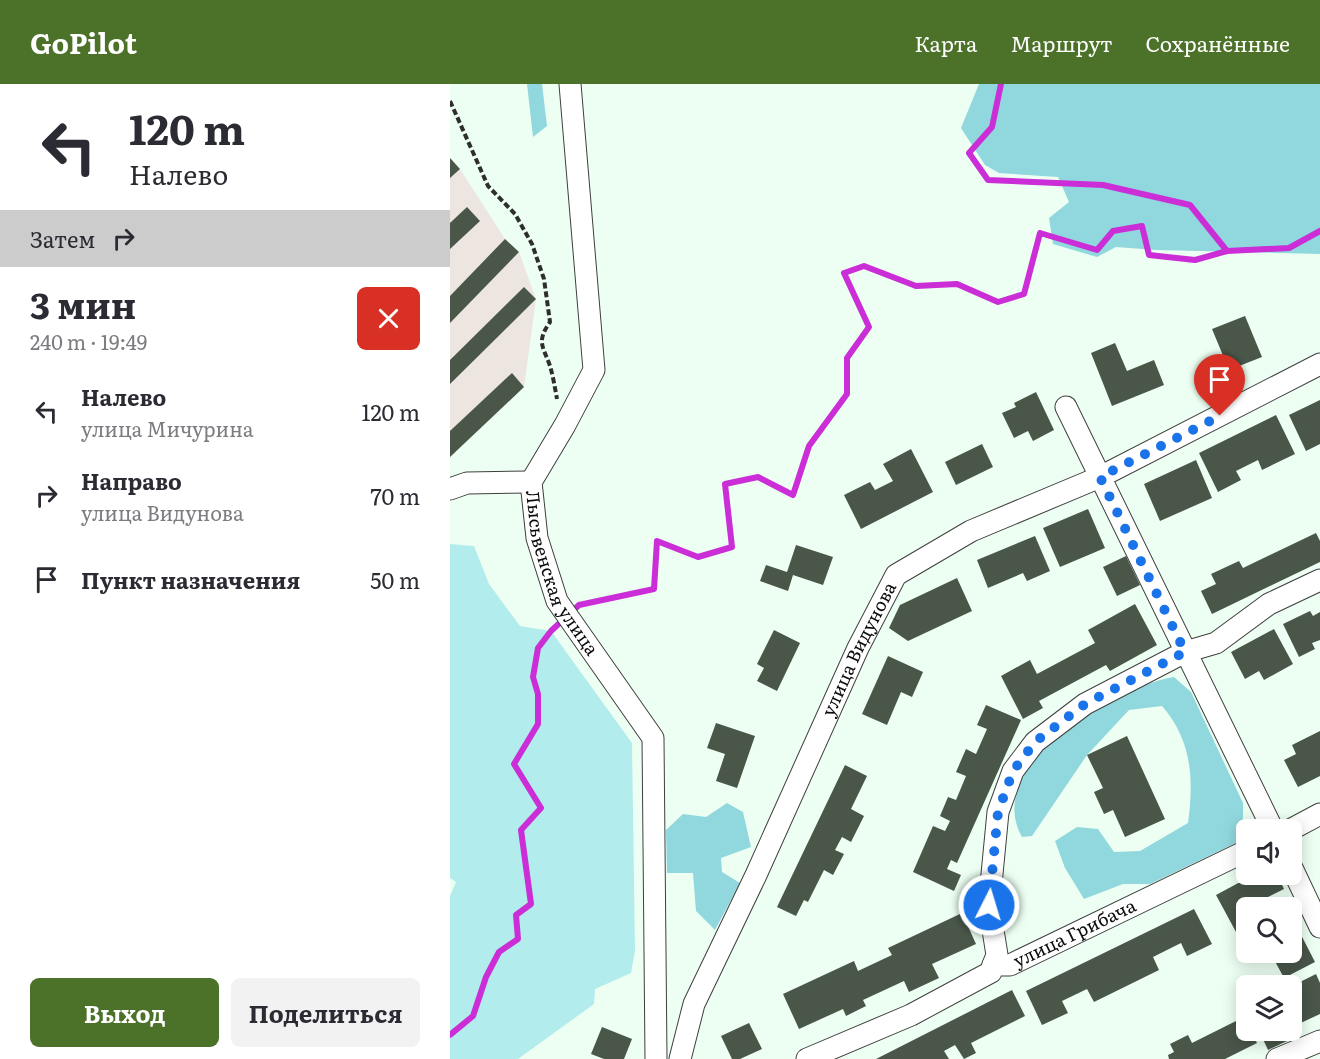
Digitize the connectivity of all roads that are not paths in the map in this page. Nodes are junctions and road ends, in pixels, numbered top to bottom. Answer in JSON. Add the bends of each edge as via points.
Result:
{"nodes":[{"id":1,"x":570,"y":84,"type":"edge"},
{"id":2,"x":1320,"y":364,"type":"edge"},
{"id":3,"x":1066,"y":407,"type":"dead end"},
{"id":4,"x":1100,"y":477,"type":"junction"},
{"id":5,"x":531,"y":482,"type":"junction"},
{"id":6,"x":450,"y":489,"type":"edge"},
{"id":7,"x":1320,"y":580,"type":"edge"},
{"id":8,"x":1185,"y":652,"type":"junction"},
{"id":9,"x":1320,"y":814,"type":"edge"},
{"id":10,"x":1267,"y":819,"type":"edge"},
{"id":11,"x":1302,"y":824,"type":"edge"},
{"id":12,"x":1236,"y":856,"type":"edge"},
{"id":13,"x":1300,"y":885,"type":"edge"},
{"id":14,"x":1320,"y":927,"type":"edge"},
{"id":15,"x":993,"y":965,"type":"junction"},
{"id":16,"x":1320,"y":1041,"type":"edge"},
{"id":17,"x":656,"y":1059,"type":"edge"},
{"id":18,"x":680,"y":1059,"type":"edge"},
{"id":19,"x":807,"y":1059,"type":"edge"},
{"id":20,"x":1277,"y":1059,"type":"edge"}],
"edges":[{"from":1,"to":5,"type":"street","name":"Лысьвенская улица","via":[[594,370]]},
{"from":2,"to":4,"type":"street","name":"улица Видунова"},
{"from":3,"to":4,"type":"street"},
{"from":4,"to":8,"type":"street"},
{"from":4,"to":18,"type":"street","name":"улица Видунова","via":[[971,531],[896,575],[858,648],[694,1004]]},
{"from":5,"to":6,"type":"street","via":[[467,483]]},
{"from":5,"to":17,"type":"street","name":"Лысьвенская улица","via":[[537,538],[557,601],[652,738]]},
{"from":7,"to":8,"type":"street","via":[[1269,604],[1216,643]]},
{"from":8,"to":10,"type":"street"},
{"from":8,"to":15,"type":"street","via":[[1085,704],[1035,742],[1013,771],[998,812],[989,905],[997,955]]},
{"from":9,"to":11,"type":"street"},
{"from":12,"to":15,"type":"street","name":"улица Грибача","via":[[1010,965]]},
{"from":13,"to":14,"type":"street"},
{"from":15,"to":19,"type":"street","name":"улица Грибача","via":[[991,972],[911,1015]]},
{"from":16,"to":20,"type":"street"}]}
